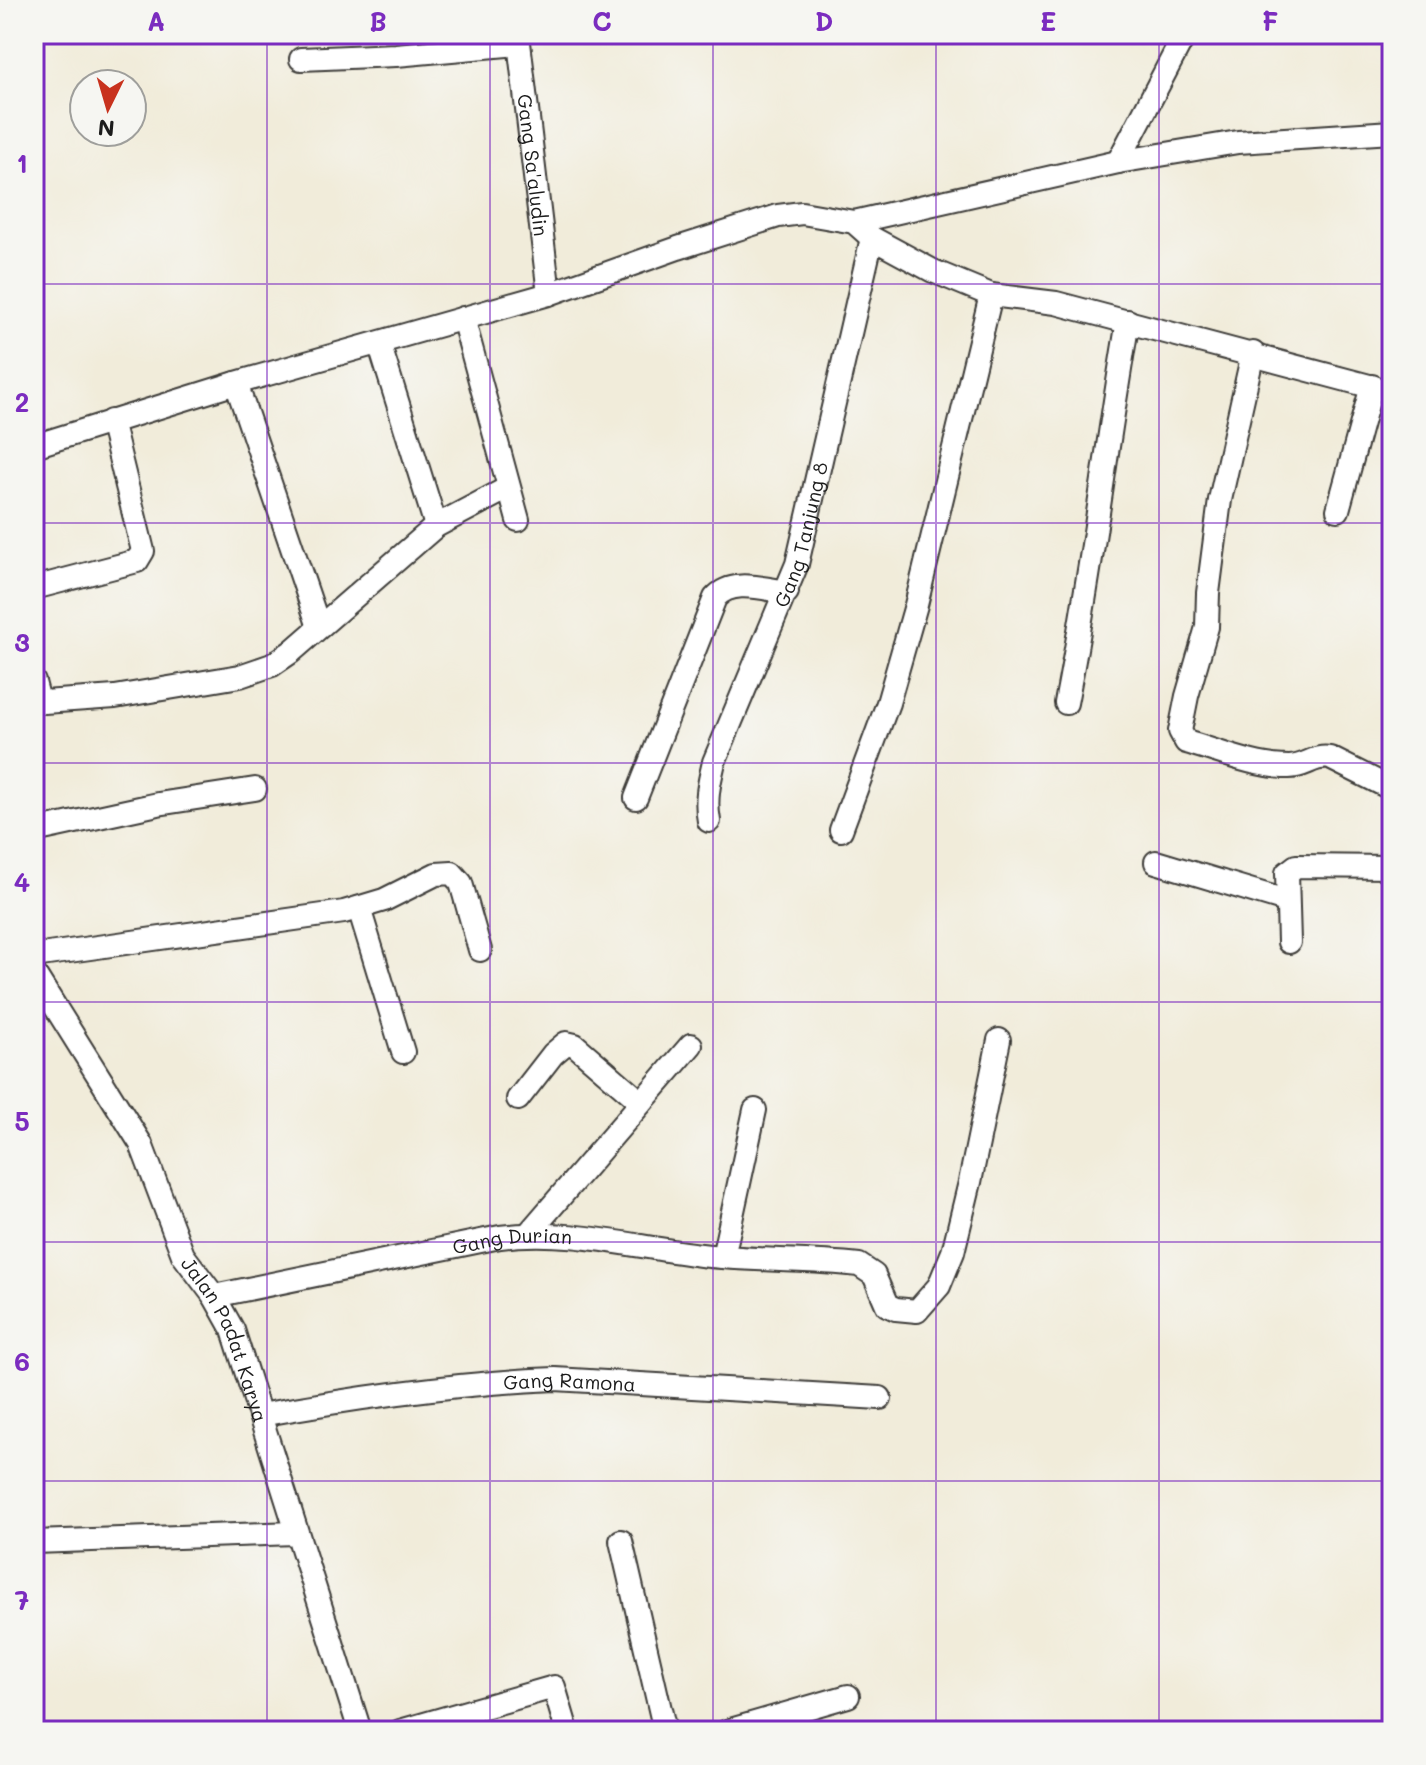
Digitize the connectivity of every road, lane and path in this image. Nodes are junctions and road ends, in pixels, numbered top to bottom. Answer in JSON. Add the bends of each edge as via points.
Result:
{"nodes":[{"id":1,"x":1185,"y":34,"type":"edge"},
{"id":2,"x":518,"y":39,"type":"edge"},
{"id":3,"x":301,"y":59,"type":"dead end"},
{"id":4,"x":1392,"y":132,"type":"edge"},
{"id":5,"x":1118,"y":162,"type":"junction"},
{"id":6,"x":854,"y":222,"type":"junction"},
{"id":7,"x":872,"y":238,"type":"junction"},
{"id":8,"x":549,"y":294,"type":"junction"},
{"id":9,"x":991,"y":295,"type":"junction"},
{"id":10,"x":463,"y":318,"type":"junction"},
{"id":11,"x":1128,"y":321,"type":"junction"},
{"id":12,"x":379,"y":343,"type":"junction"},
{"id":13,"x":1253,"y":353,"type":"junction"},
{"id":14,"x":236,"y":383,"type":"junction"},
{"id":15,"x":1382,"y":389,"type":"edge"},
{"id":16,"x":111,"y":421,"type":"junction"},
{"id":17,"x":34,"y":446,"type":"edge"},
{"id":18,"x":508,"y":488,"type":"junction"},
{"id":19,"x":1338,"y":510,"type":"dead end"},
{"id":20,"x":518,"y":520,"type":"dead end"},
{"id":21,"x":436,"y":526,"type":"junction"},
{"id":22,"x":34,"y":588,"type":"edge"},
{"id":23,"x":787,"y":592,"type":"junction"},
{"id":24,"x":319,"y":627,"type":"junction"},
{"id":25,"x":34,"y":682,"type":"edge"},
{"id":26,"x":1066,"y":703,"type":"dead end"},
{"id":27,"x":255,"y":789,"type":"dead end"},
{"id":28,"x":1392,"y":789,"type":"edge"},
{"id":29,"x":636,"y":798,"type":"dead end"},
{"id":30,"x":709,"y":821,"type":"dead end"},
{"id":31,"x":841,"y":830,"type":"dead end"},
{"id":32,"x":34,"y":831,"type":"edge"},
{"id":33,"x":1156,"y":862,"type":"dead end"},
{"id":34,"x":1392,"y":867,"type":"edge"},
{"id":35,"x":1286,"y":901,"type":"junction"},
{"id":36,"x":359,"y":908,"type":"junction"},
{"id":37,"x":1289,"y":942,"type":"dead end"},
{"id":38,"x":480,"y":950,"type":"dead end"},
{"id":39,"x":34,"y":956,"type":"edge"},
{"id":40,"x":34,"y":973,"type":"edge"},
{"id":41,"x":999,"y":1040,"type":"dead end"},
{"id":42,"x":691,"y":1045,"type":"dead end"},
{"id":43,"x":403,"y":1052,"type":"dead end"},
{"id":44,"x":518,"y":1099,"type":"dead end"},
{"id":45,"x":641,"y":1102,"type":"junction"},
{"id":46,"x":755,"y":1110,"type":"dead end"},
{"id":47,"x":529,"y":1233,"type":"junction"},
{"id":48,"x":723,"y":1257,"type":"junction"},
{"id":49,"x":214,"y":1296,"type":"junction"},
{"id":50,"x":880,"y":1398,"type":"dead end"},
{"id":51,"x":260,"y":1415,"type":"junction"},
{"id":52,"x":295,"y":1533,"type":"junction"},
{"id":53,"x":621,"y":1541,"type":"dead end"},
{"id":54,"x":34,"y":1542,"type":"edge"},
{"id":55,"x":848,"y":1696,"type":"dead end"},
{"id":56,"x":360,"y":1731,"type":"edge"},
{"id":57,"x":400,"y":1731,"type":"edge"},
{"id":58,"x":567,"y":1731,"type":"edge"},
{"id":59,"x":665,"y":1731,"type":"edge"},
{"id":60,"x":727,"y":1731,"type":"edge"}],
"edges":[{"from":1,"to":5,"type":"street"},
{"from":2,"to":3,"type":"street","via":[[396,55]]},
{"from":2,"to":8,"type":"street","name":"Gang Sa'aludin"},
{"from":4,"to":5,"type":"street","via":[[1238,142]]},
{"from":5,"to":6,"type":"street"},
{"from":6,"to":7,"type":"street"},
{"from":6,"to":8,"type":"street","via":[[802,213],[778,216]]},
{"from":7,"to":9,"type":"street"},
{"from":7,"to":23,"type":"street","name":"Gang Tanjung 8"},
{"from":8,"to":10,"type":"street"},
{"from":9,"to":11,"type":"street","via":[[1056,303]]},
{"from":9,"to":31,"type":"street","via":[[904,647]]},
{"from":10,"to":12,"type":"street"},
{"from":10,"to":18,"type":"street"},
{"from":11,"to":13,"type":"street"},
{"from":11,"to":26,"type":"street"},
{"from":12,"to":14,"type":"street"},
{"from":12,"to":21,"type":"street"},
{"from":13,"to":15,"type":"street"},
{"from":13,"to":28,"type":"street","via":[[1220,500],[1207,627],[1180,731],[1186,742],[1276,766],[1330,758]]},
{"from":14,"to":16,"type":"street"},
{"from":14,"to":24,"type":"street"},
{"from":15,"to":19,"type":"street"},
{"from":16,"to":17,"type":"street"},
{"from":16,"to":22,"type":"street","via":[[142,556]]},
{"from":18,"to":20,"type":"street"},
{"from":18,"to":21,"type":"street"},
{"from":21,"to":24,"type":"street"},
{"from":23,"to":29,"type":"street","via":[[733,586],[715,598]]},
{"from":23,"to":30,"type":"street","name":"Gang Tanjung 8","via":[[714,762],[707,790]]},
{"from":24,"to":25,"type":"street","via":[[272,665],[240,676],[53,702],[38,697]]},
{"from":27,"to":32,"type":"street"},
{"from":33,"to":35,"type":"street"},
{"from":34,"to":35,"type":"street","via":[[1296,866],[1287,873]]},
{"from":35,"to":37,"type":"street"},
{"from":36,"to":38,"type":"street","via":[[436,874],[452,873],[461,883]]},
{"from":36,"to":39,"type":"street"},
{"from":36,"to":43,"type":"street"},
{"from":40,"to":49,"type":"street","name":"Jalan Padat Karya","via":[[141,1144],[183,1255]]},
{"from":41,"to":48,"type":"street","name":"Gang Durian","via":[[961,1224],[939,1286],[917,1311],[887,1305],[877,1279],[855,1265]]},
{"from":42,"to":45,"type":"street"},
{"from":44,"to":45,"type":"street","via":[[566,1043]]},
{"from":45,"to":47,"type":"street"},
{"from":46,"to":48,"type":"street"},
{"from":47,"to":48,"type":"street","name":"Gang Durian"},
{"from":47,"to":49,"type":"street","name":"Gang Durian"},
{"from":49,"to":51,"type":"street","name":"Jalan Padat Karya","via":[[233,1330]]},
{"from":50,"to":51,"type":"street","name":"Gang Ramona","via":[[555,1379],[398,1393]]},
{"from":51,"to":52,"type":"street","name":"Jalan Padat Karya"},
{"from":52,"to":54,"type":"street"},
{"from":52,"to":56,"type":"street","name":"Jalan Padat Karya"},
{"from":53,"to":59,"type":"street"},
{"from":55,"to":60,"type":"street"},
{"from":57,"to":58,"type":"street","via":[[554,1687]]}]}
